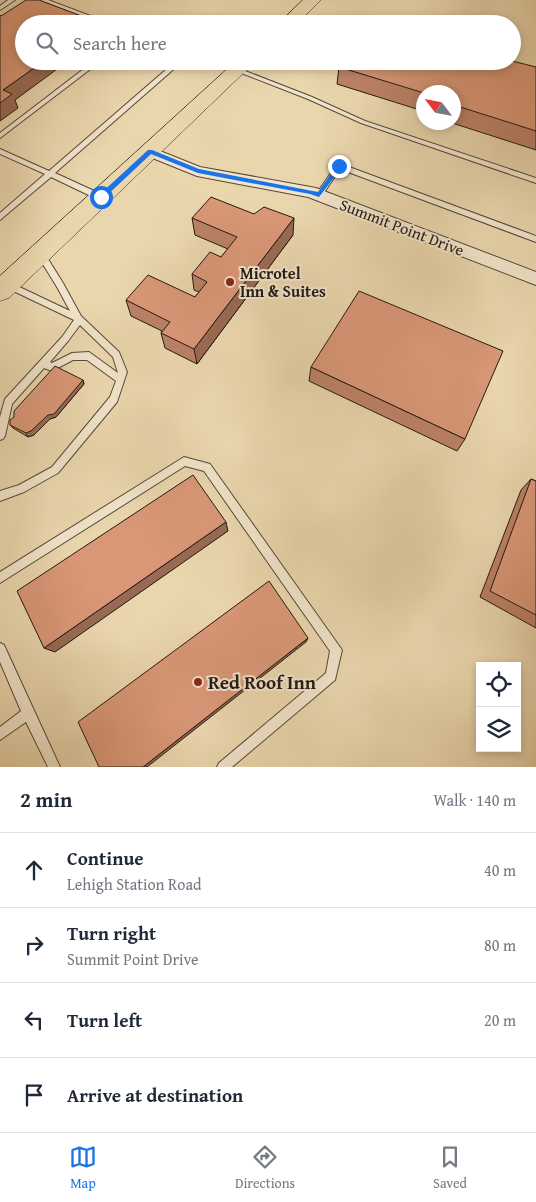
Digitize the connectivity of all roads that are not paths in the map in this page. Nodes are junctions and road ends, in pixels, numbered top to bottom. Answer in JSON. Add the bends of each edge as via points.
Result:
{"nodes":[{"id":1,"x":12,"y":0,"type":"edge"},
{"id":2,"x":43,"y":0,"type":"edge"},
{"id":3,"x":313,"y":0,"type":"edge"},
{"id":4,"x":0,"y":8,"type":"edge"},
{"id":5,"x":84,"y":15,"type":"edge"},
{"id":6,"x":297,"y":15,"type":"edge"},
{"id":7,"x":86,"y":70,"type":"edge"},
{"id":8,"x":170,"y":70,"type":"edge"},
{"id":9,"x":238,"y":70,"type":"edge"},
{"id":10,"x":250,"y":70,"type":"edge"},
{"id":11,"x":0,"y":136,"type":"edge"},
{"id":12,"x":0,"y":151,"type":"edge"},
{"id":13,"x":150,"y":152,"type":"junction"},
{"id":14,"x":50,"y":174,"type":"junction"},
{"id":15,"x":536,"y":181,"type":"edge"},
{"id":16,"x":319,"y":195,"type":"junction"},
{"id":17,"x":101,"y":197,"type":"junction"},
{"id":18,"x":0,"y":217,"type":"edge"},
{"id":19,"x":536,"y":239,"type":"edge"},
{"id":20,"x":40,"y":253,"type":"junction"},
{"id":21,"x":536,"y":279,"type":"edge"},
{"id":22,"x":4,"y":288,"type":"edge"},
{"id":23,"x":79,"y":319,"type":"junction"},
{"id":24,"x":43,"y":363,"type":"junction"},
{"id":25,"x":120,"y":379,"type":"junction"},
{"id":26,"x":0,"y":436,"type":"edge"},
{"id":27,"x":0,"y":496,"type":"edge"},
{"id":28,"x":0,"y":578,"type":"edge"},
{"id":29,"x":0,"y":648,"type":"edge"},
{"id":30,"x":28,"y":713,"type":"junction"},
{"id":31,"x":0,"y":734,"type":"edge"},
{"id":32,"x":54,"y":767,"type":"edge"},
{"id":33,"x":223,"y":767,"type":"edge"}],
"edges":[{"from":1,"to":4,"type":"lane"},
{"from":2,"to":5,"type":"lane"},
{"from":3,"to":6,"type":"main road"},
{"from":7,"to":11,"type":"lane"},
{"from":8,"to":14,"type":"lane"},
{"from":9,"to":13,"type":"main road"},
{"from":10,"to":15,"type":"lane","via":[[363,122]]},
{"from":12,"to":14,"type":"lane"},
{"from":13,"to":16,"type":"street","name":"Summit Point Drive","via":[[198,171]]},
{"from":13,"to":17,"type":"main road"},
{"from":14,"to":17,"type":"lane"},
{"from":14,"to":18,"type":"lane"},
{"from":16,"to":19,"type":"lane","via":[[339,166]]},
{"from":16,"to":21,"type":"street","name":"Summit Point Drive"},
{"from":17,"to":20,"type":"main road"},
{"from":20,"to":22,"type":"main road"},
{"from":20,"to":23,"type":"lane"},
{"from":22,"to":23,"type":"lane"},
{"from":23,"to":24,"type":"lane"},
{"from":23,"to":25,"type":"lane","via":[[116,355],[122,372]]},
{"from":24,"to":25,"type":"lane","via":[[52,367],[72,357],[88,356]]},
{"from":24,"to":26,"type":"lane","via":[[8,402]]},
{"from":25,"to":27,"type":"lane","via":[[114,399],[55,470],[21,489]]},
{"from":28,"to":33,"type":"lane","via":[[184,461],[207,467],[336,650],[331,676]]},
{"from":29,"to":30,"type":"lane"},
{"from":30,"to":31,"type":"lane"},
{"from":30,"to":32,"type":"lane"}]}
